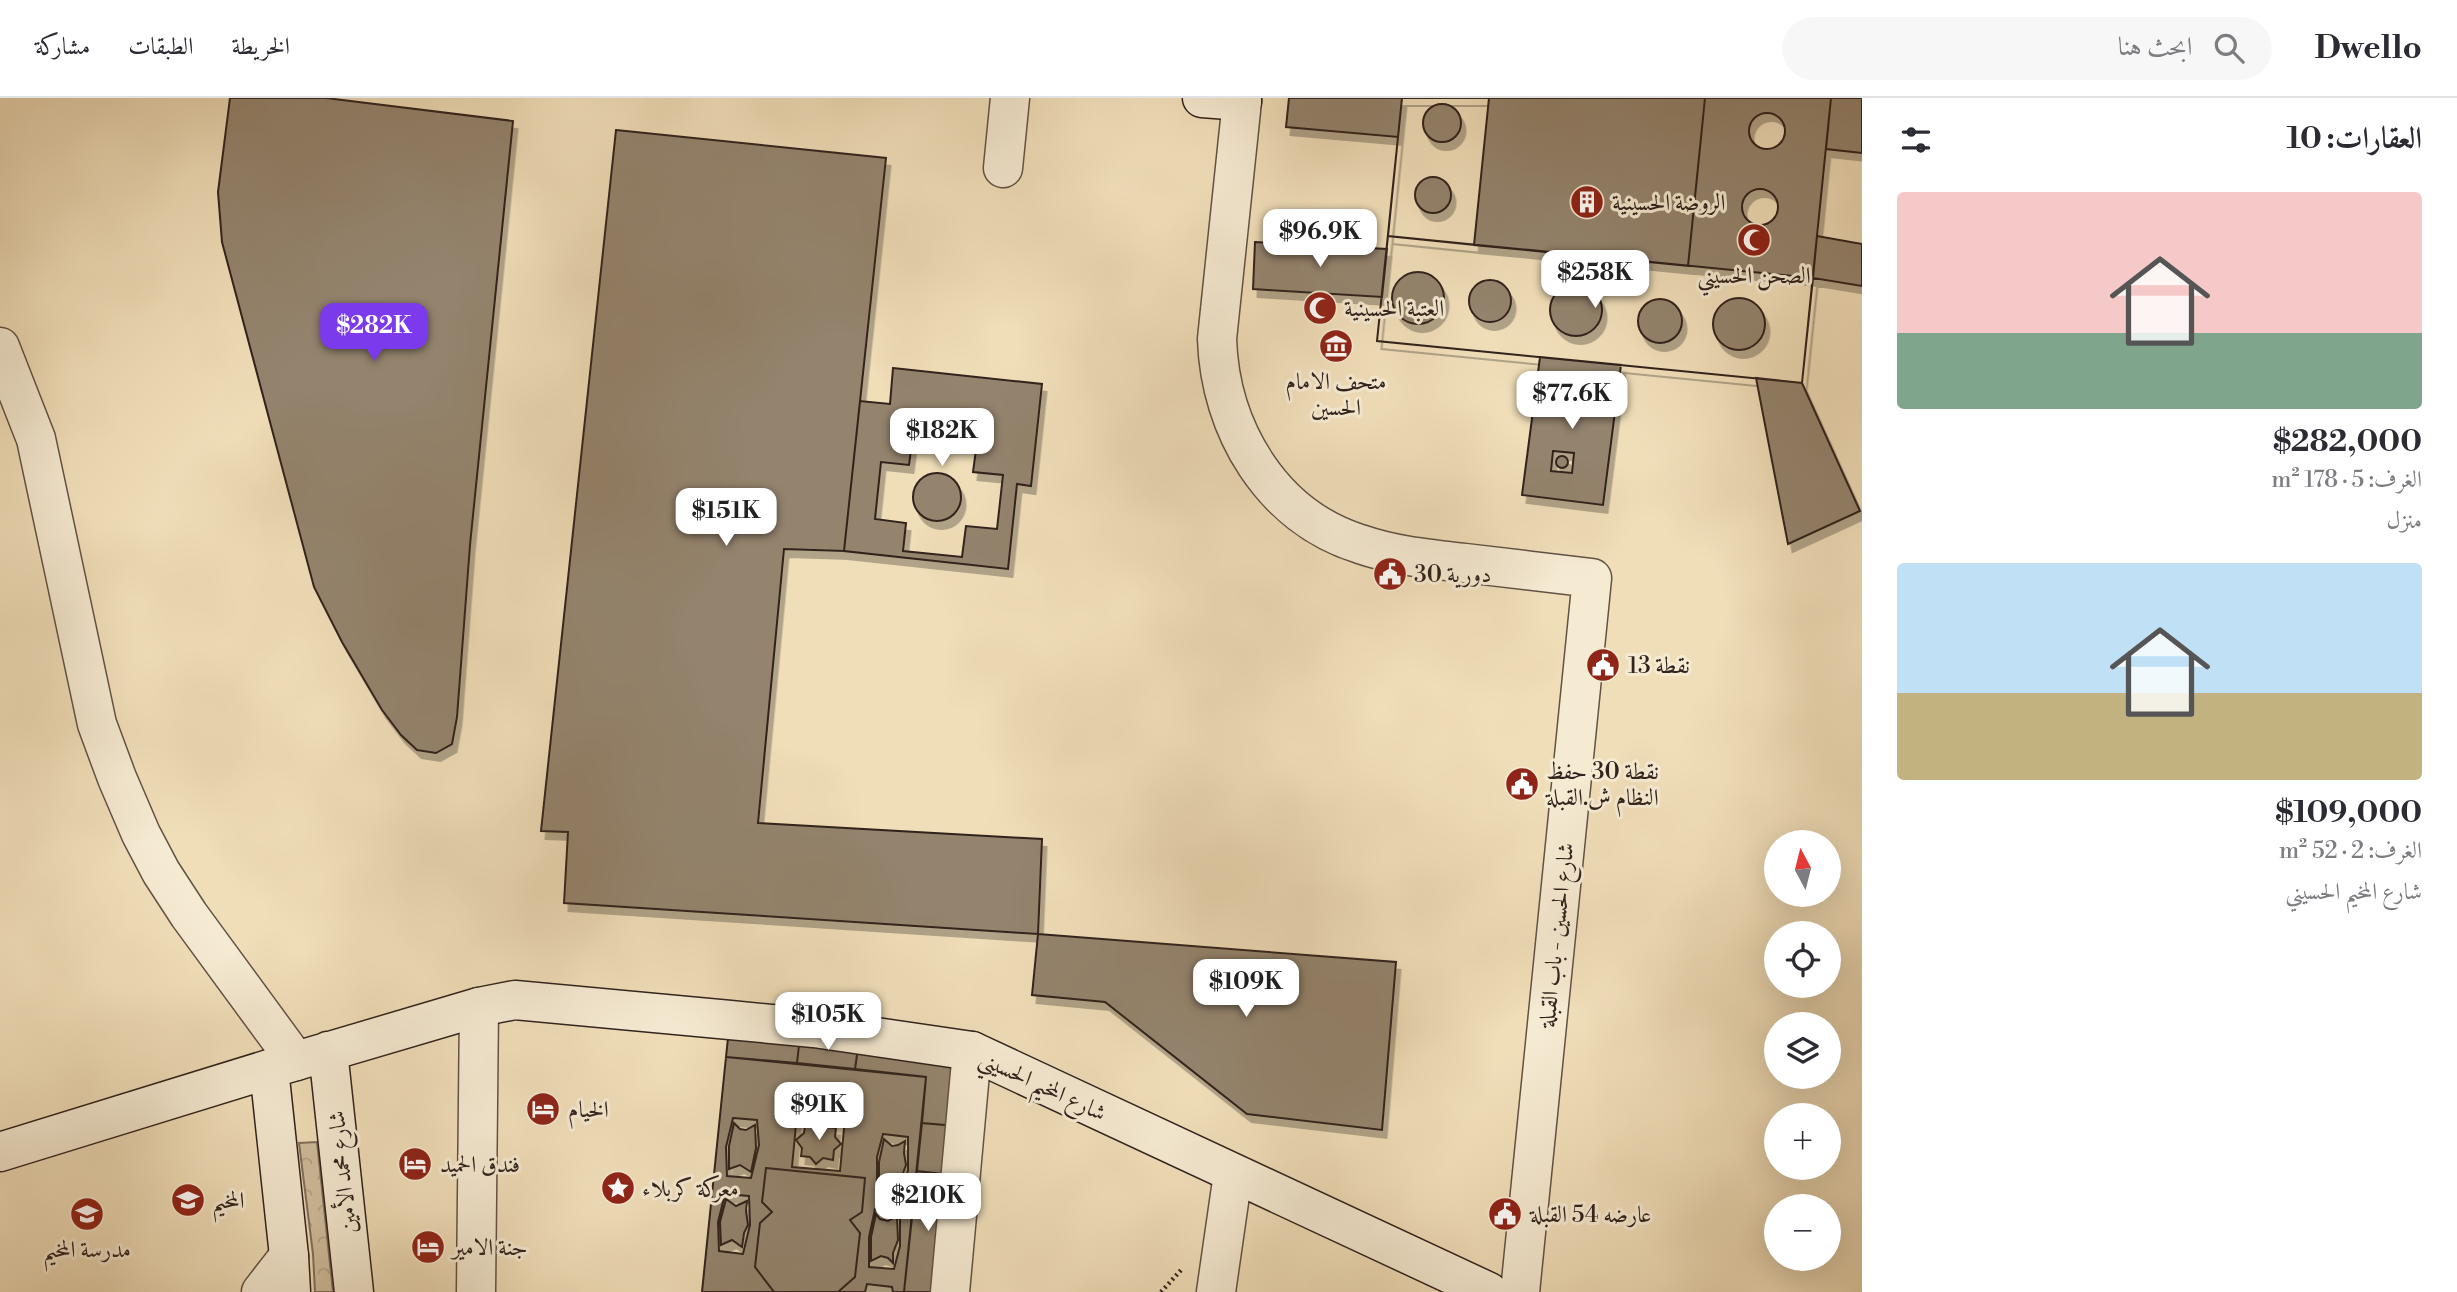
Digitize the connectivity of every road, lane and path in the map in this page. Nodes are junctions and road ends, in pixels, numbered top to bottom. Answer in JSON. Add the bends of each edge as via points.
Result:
{"nodes":[{"id":1,"x":1010,"y":98,"type":"edge"},
{"id":2,"x":1202,"y":98,"type":"edge"},
{"id":3,"x":1242,"y":100,"type":"edge"},
{"id":4,"x":1003,"y":168,"type":"dead end"},
{"id":5,"x":0,"y":347,"type":"edge"},
{"id":6,"x":479,"y":1007,"type":"junction"},
{"id":7,"x":972,"y":1051,"type":"junction"},
{"id":8,"x":298,"y":1060,"type":"junction"},
{"id":9,"x":0,"y":1152,"type":"edge"},
{"id":10,"x":1233,"y":1174,"type":"junction"},
{"id":11,"x":290,"y":1274,"type":"edge"},
{"id":12,"x":261,"y":1292,"type":"edge"},
{"id":13,"x":354,"y":1292,"type":"edge"},
{"id":14,"x":476,"y":1292,"type":"edge"},
{"id":15,"x":950,"y":1292,"type":"edge"},
{"id":16,"x":1216,"y":1292,"type":"edge"},
{"id":17,"x":1489,"y":1292,"type":"edge"},
{"id":18,"x":1520,"y":1292,"type":"edge"}],
"edges":[{"from":1,"to":4,"type":"street"},
{"from":2,"to":3,"type":"street"},
{"from":3,"to":18,"type":"street","name":"شارع الحسين - باب القبلة","via":[[1218,362],[1229,413],[1259,469],[1298,510],[1357,544],[1395,554],[1592,578]]},
{"from":5,"to":8,"type":"street","via":[[36,439],[95,713],[117,778],[168,883]]},
{"from":6,"to":7,"type":"street","name":"شارع المخيم الحسيني","via":[[515,1000],[814,1028]]},
{"from":6,"to":8,"type":"street","name":"شارع المخيم الحسيني"},
{"from":6,"to":14,"type":"street"},
{"from":7,"to":10,"type":"street","name":"شارع المخيم الحسيني"},
{"from":7,"to":15,"type":"street"},
{"from":8,"to":9,"type":"street","name":"شارع المخيم الحسيني"},
{"from":8,"to":11,"type":"street"},
{"from":8,"to":13,"type":"street","name":"شارع محمد الأمين"},
{"from":10,"to":16,"type":"street"},
{"from":10,"to":17,"type":"street","name":"شارع المخيم الحسيني"},
{"from":11,"to":12,"type":"street"}]}
